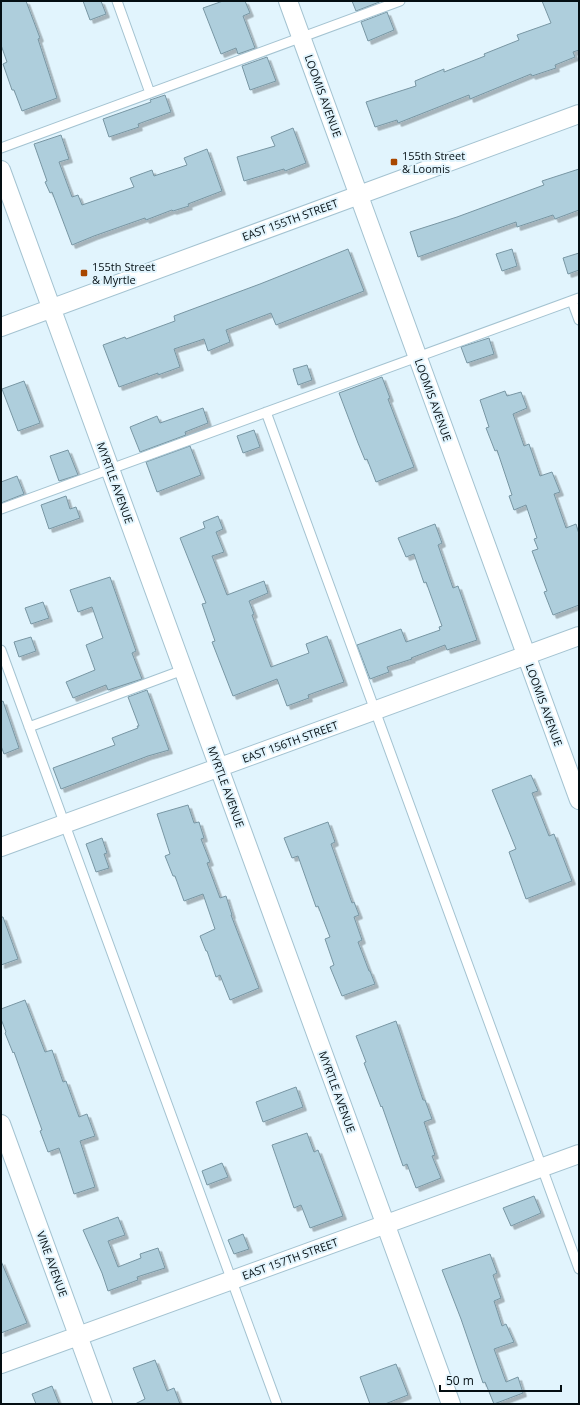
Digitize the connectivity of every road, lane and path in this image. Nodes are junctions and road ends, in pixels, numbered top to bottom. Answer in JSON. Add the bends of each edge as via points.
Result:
{"nodes":[{"id":1,"x":117,"y":1,"type":"edge"},
{"id":2,"x":288,"y":1,"type":"edge"},
{"id":3,"x":400,"y":1,"type":"edge"},
{"id":4,"x":301,"y":37,"type":"junction"},
{"id":5,"x":150,"y":93,"type":"junction"},
{"id":6,"x":579,"y":114,"type":"edge"},
{"id":7,"x":1,"y":148,"type":"edge"},
{"id":8,"x":1,"y":170,"type":"edge"},
{"id":9,"x":359,"y":195,"type":"junction"},
{"id":10,"x":576,"y":299,"type":"edge"},
{"id":11,"x":51,"y":308,"type":"junction"},
{"id":12,"x":579,"y":320,"type":"edge"},
{"id":13,"x":1,"y":327,"type":"edge"},
{"id":14,"x":418,"y":357,"type":"junction"},
{"id":15,"x":266,"y":412,"type":"junction"},
{"id":16,"x":110,"y":469,"type":"junction"},
{"id":17,"x":1,"y":509,"type":"edge"},
{"id":18,"x":579,"y":636,"type":"edge"},
{"id":19,"x":1,"y":650,"type":"edge"},
{"id":20,"x":526,"y":655,"type":"junction"},
{"id":21,"x":183,"y":670,"type":"junction"},
{"id":22,"x":375,"y":710,"type":"junction"},
{"id":23,"x":29,"y":727,"type":"junction"},
{"id":24,"x":219,"y":768,"type":"junction"},
{"id":25,"x":579,"y":800,"type":"edge"},
{"id":26,"x":65,"y":824,"type":"junction"},
{"id":27,"x":1,"y":847,"type":"edge"},
{"id":28,"x":1,"y":1124,"type":"edge"},
{"id":29,"x":579,"y":1154,"type":"edge"},
{"id":30,"x":542,"y":1167,"type":"junction"},
{"id":31,"x":385,"y":1224,"type":"junction"},
{"id":32,"x":579,"y":1269,"type":"edge"},
{"id":33,"x":232,"y":1280,"type":"junction"},
{"id":34,"x":78,"y":1336,"type":"junction"},
{"id":35,"x":1,"y":1364,"type":"edge"},
{"id":36,"x":103,"y":1404,"type":"edge"},
{"id":37,"x":277,"y":1404,"type":"edge"},
{"id":38,"x":450,"y":1404,"type":"edge"}],
"edges":[{"from":1,"to":5,"type":"lane"},
{"from":2,"to":4,"type":"street","name":"LOOMIS AVENUE"},
{"from":3,"to":4,"type":"lane"},
{"from":4,"to":5,"type":"lane"},
{"from":4,"to":9,"type":"street","name":"LOOMIS AVENUE"},
{"from":5,"to":7,"type":"lane"},
{"from":6,"to":9,"type":"street","name":"EAST 155TH STREET"},
{"from":8,"to":11,"type":"street","name":"MYRTLE AVENUE"},
{"from":9,"to":11,"type":"street","name":"EAST 155TH STREET"},
{"from":9,"to":14,"type":"street","name":"LOOMIS AVENUE"},
{"from":10,"to":12,"type":"lane"},
{"from":10,"to":14,"type":"lane"},
{"from":11,"to":13,"type":"street","name":"EAST 155TH STREET"},
{"from":11,"to":16,"type":"street","name":"MYRTLE AVENUE"},
{"from":14,"to":15,"type":"lane"},
{"from":14,"to":20,"type":"street","name":"LOOMIS AVENUE"},
{"from":15,"to":16,"type":"lane"},
{"from":15,"to":22,"type":"lane"},
{"from":16,"to":17,"type":"lane"},
{"from":16,"to":21,"type":"street","name":"MYRTLE AVENUE"},
{"from":18,"to":20,"type":"street","name":"EAST 156TH STREET"},
{"from":19,"to":23,"type":"lane"},
{"from":20,"to":22,"type":"street","name":"EAST 156TH STREET"},
{"from":20,"to":25,"type":"street","name":"LOOMIS AVENUE"},
{"from":21,"to":23,"type":"lane"},
{"from":21,"to":24,"type":"street","name":"MYRTLE AVENUE"},
{"from":22,"to":24,"type":"street","name":"EAST 156TH STREET"},
{"from":22,"to":30,"type":"lane"},
{"from":23,"to":26,"type":"lane"},
{"from":24,"to":26,"type":"street","name":"EAST 156TH STREET"},
{"from":24,"to":31,"type":"street","name":"MYRTLE AVENUE"},
{"from":26,"to":27,"type":"street","name":"EAST 156TH STREET"},
{"from":26,"to":33,"type":"lane"},
{"from":28,"to":34,"type":"street","name":"VINE AVENUE"},
{"from":29,"to":30,"type":"street","name":"EAST 157TH STREET"},
{"from":30,"to":31,"type":"street","name":"EAST 157TH STREET"},
{"from":30,"to":32,"type":"lane"},
{"from":31,"to":33,"type":"street","name":"EAST 157TH STREET"},
{"from":31,"to":38,"type":"street","name":"MYRTLE AVENUE"},
{"from":33,"to":34,"type":"street","name":"EAST 157TH STREET"},
{"from":33,"to":37,"type":"lane"},
{"from":34,"to":35,"type":"street","name":"EAST 157TH STREET"},
{"from":34,"to":36,"type":"street","name":"VINE AVENUE"}]}
